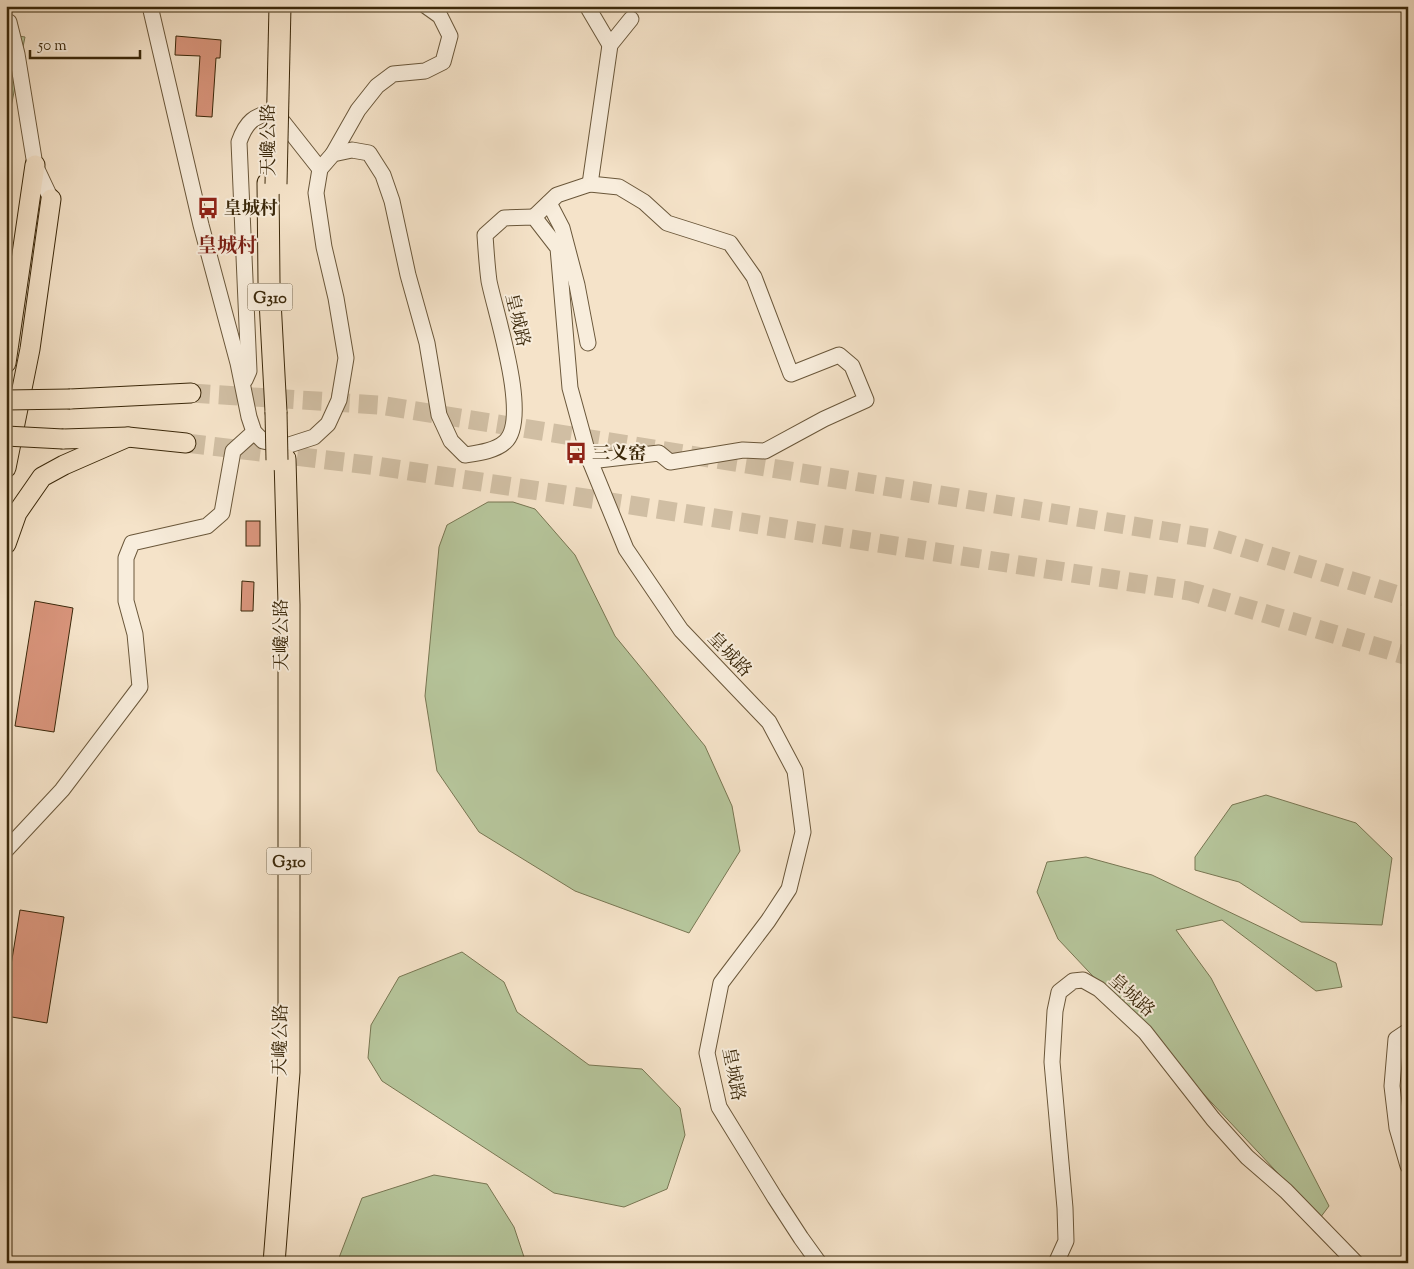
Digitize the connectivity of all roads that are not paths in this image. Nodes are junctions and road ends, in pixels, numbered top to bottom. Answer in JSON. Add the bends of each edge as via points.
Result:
{"nodes":[{"id":1,"x":150,"y":6,"type":"edge"},
{"id":2,"x":271,"y":6,"type":"edge"},
{"id":3,"x":280,"y":6,"type":"edge"},
{"id":4,"x":426,"y":6,"type":"edge"},
{"id":5,"x":587,"y":6,"type":"edge"},
{"id":6,"x":631,"y":19,"type":"dead end"},
{"id":7,"x":6,"y":21,"type":"edge"},
{"id":8,"x":610,"y":45,"type":"junction"},
{"id":9,"x":333,"y":154,"type":"junction"},
{"id":10,"x":35,"y":165,"type":"junction"},
{"id":11,"x":320,"y":169,"type":"junction"},
{"id":12,"x":272,"y":184,"type":"junction"},
{"id":13,"x":590,"y":184,"type":"junction"},
{"id":14,"x":51,"y":199,"type":"joint"},
{"id":15,"x":549,"y":203,"type":"junction"},
{"id":16,"x":534,"y":217,"type":"junction"},
{"id":17,"x":6,"y":316,"type":"edge"},
{"id":18,"x":588,"y":343,"type":"dead end"},
{"id":19,"x":30,"y":349,"type":"junction"},
{"id":20,"x":8,"y":354,"type":"edge"},
{"id":21,"x":243,"y":386,"type":"junction"},
{"id":22,"x":191,"y":393,"type":"tunnel mouth"},
{"id":23,"x":6,"y":400,"type":"edge"},
{"id":24,"x":254,"y":432,"type":"junction"},
{"id":25,"x":6,"y":436,"type":"edge"},
{"id":26,"x":128,"y":437,"type":"junction"},
{"id":27,"x":186,"y":443,"type":"tunnel mouth"},
{"id":28,"x":281,"y":460,"type":"junction"},
{"id":29,"x":590,"y":461,"type":"junction"},
{"id":30,"x":6,"y":468,"type":"edge"},
{"id":31,"x":6,"y":544,"type":"edge"},
{"id":32,"x":6,"y":850,"type":"edge"},
{"id":33,"x":1408,"y":1031,"type":"edge"},
{"id":34,"x":1408,"y":1166,"type":"edge"},
{"id":35,"x":264,"y":1263,"type":"edge"},
{"id":36,"x":274,"y":1263,"type":"edge"},
{"id":37,"x":819,"y":1263,"type":"edge"},
{"id":38,"x":1056,"y":1263,"type":"edge"},
{"id":39,"x":1356,"y":1263,"type":"edge"}],
"edges":[{"from":1,"to":21,"type":"street"},
{"from":2,"to":12,"type":"highway","name":"天巉公路","number":"G310"},
{"from":3,"to":12,"type":"highway","name":"天巉公路","number":"G310","bridge":true},
{"from":4,"to":9,"type":"street","via":[[440,16],[450,36],[443,62],[425,71],[393,74],[377,86],[358,110]]},
{"from":5,"to":8,"type":"street"},
{"from":6,"to":8,"type":"street"},
{"from":7,"to":10,"type":"street","via":[[9,22],[17,54]]},
{"from":8,"to":13,"type":"street"},
{"from":9,"to":11,"type":"street"},
{"from":9,"to":16,"type":"street","name":"皇城路","via":[[352,150],[370,153],[383,175],[427,343],[439,415],[452,441],[465,455],[485,452],[505,442],[511,433],[514,407],[512,383],[489,281],[485,235],[504,218]]},
{"from":10,"to":14,"type":"street"},
{"from":10,"to":20,"type":"main road"},
{"from":11,"to":21,"type":"street","via":[[274,112],[251,120],[243,130],[238,142],[249,372]]},
{"from":11,"to":24,"type":"street","via":[[316,193],[346,358],[339,400],[328,424],[314,437],[286,446],[263,441]]},
{"from":12,"to":28,"type":"highway","name":"天巉公路","number":"G310","via":[[278,282]]},
{"from":13,"to":15,"type":"street","via":[[557,195]]},
{"from":13,"to":29,"type":"street","via":[[619,188],[644,202],[667,222],[730,243],[754,277],[791,374],[839,355],[852,366],[866,400],[824,418],[765,451],[743,450],[670,462],[659,452]]},
{"from":14,"to":19,"type":"main road"},
{"from":15,"to":16,"type":"street"},
{"from":15,"to":18,"type":"street","via":[[562,228]]},
{"from":16,"to":29,"type":"street","name":"皇城路","via":[[558,248],[570,388]]},
{"from":17,"to":20,"type":"main road"},
{"from":19,"to":20,"type":"main road"},
{"from":19,"to":30,"type":"main road"},
{"from":21,"to":24,"type":"street"},
{"from":22,"to":23,"type":"main road","bridge":true},
{"from":24,"to":32,"type":"street","via":[[233,451],[222,513],[207,526],[132,543],[126,558],[126,601],[135,634],[140,687],[62,790]]},
{"from":25,"to":26,"type":"main road","bridge":true,"via":[[63,439]]},
{"from":26,"to":27,"type":"main road"},
{"from":26,"to":31,"type":"main road","via":[[42,477],[17,512]]},
{"from":28,"to":35,"type":"highway","name":"天巉公路","number":"G310","via":[[281,1072]]},
{"from":28,"to":36,"type":"highway","name":"天巉公路","number":"G310","via":[[289,604],[289,1072]]},
{"from":29,"to":37,"type":"street","name":"皇城路","via":[[626,548],[682,630],[769,722],[795,771],[803,832],[789,889],[721,983],[706,1053],[719,1108]]},
{"from":33,"to":34,"type":"street","via":[[1396,1039],[1392,1086],[1397,1128]]},
{"from":38,"to":39,"type":"street","name":"皇城路","via":[[1066,1241],[1066,1208],[1052,1062],[1055,1012],[1059,992],[1073,981],[1084,980],[1099,989],[1145,1032],[1247,1157],[1286,1191]]}]}
